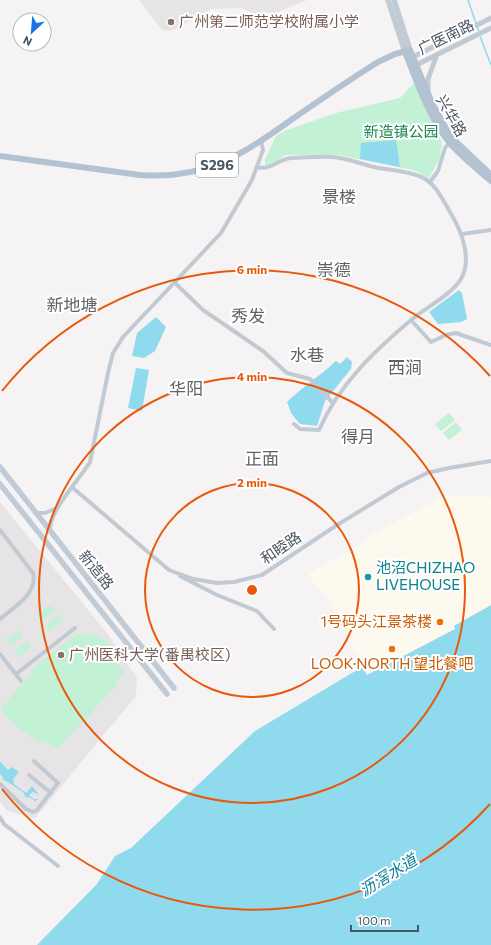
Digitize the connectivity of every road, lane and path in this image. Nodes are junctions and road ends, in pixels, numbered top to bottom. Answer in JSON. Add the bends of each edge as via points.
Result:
{"nodes":[{"id":1,"x":388,"y":0,"type":"edge"},
{"id":2,"x":394,"y":0,"type":"edge"},
{"id":3,"x":491,"y":18,"type":"edge"},
{"id":4,"x":491,"y":28,"type":"edge"},
{"id":5,"x":408,"y":51,"type":"junction"},
{"id":6,"x":436,"y":56,"type":"junction"},
{"id":7,"x":410,"y":58,"type":"junction"},
{"id":8,"x":414,"y":67,"type":"junction"},
{"id":9,"x":428,"y":94,"type":"junction"},
{"id":10,"x":262,"y":141,"type":"junction"},
{"id":11,"x":451,"y":141,"type":"junction"},
{"id":12,"x":0,"y":156,"type":"edge"},
{"id":13,"x":257,"y":167,"type":"junction"},
{"id":14,"x":491,"y":175,"type":"edge"},
{"id":15,"x":491,"y":181,"type":"edge"},
{"id":16,"x":430,"y":182,"type":"junction"},
{"id":17,"x":491,"y":230,"type":"edge"},
{"id":18,"x":462,"y":234,"type":"junction"},
{"id":19,"x":175,"y":283,"type":"junction"},
{"id":20,"x":411,"y":320,"type":"junction"},
{"id":21,"x":491,"y":345,"type":"edge"},
{"id":22,"x":333,"y":403,"type":"junction"},
{"id":23,"x":294,"y":424,"type":"dead end"},
{"id":24,"x":491,"y":461,"type":"edge"},
{"id":25,"x":0,"y":468,"type":"edge"},
{"id":26,"x":0,"y":484,"type":"edge"},
{"id":27,"x":73,"y":488,"type":"junction"},
{"id":28,"x":57,"y":508,"type":"junction"},
{"id":29,"x":35,"y":513,"type":"junction"},
{"id":30,"x":0,"y":530,"type":"edge"},
{"id":31,"x":50,"y":532,"type":"junction"},
{"id":32,"x":169,"y":570,"type":"junction"},
{"id":33,"x":0,"y":619,"type":"edge"},
{"id":34,"x":76,"y":628,"type":"dead end"},
{"id":35,"x":274,"y":629,"type":"dead end"},
{"id":36,"x":0,"y":654,"type":"edge"},
{"id":37,"x":16,"y":674,"type":"junction"},
{"id":38,"x":21,"y":681,"type":"dead end"},
{"id":39,"x":174,"y":688,"type":"dead end"},
{"id":40,"x":167,"y":694,"type":"dead end"},
{"id":41,"x":34,"y":761,"type":"dead end"},
{"id":42,"x":29,"y":775,"type":"dead end"},
{"id":43,"x":0,"y":784,"type":"edge"},
{"id":44,"x":51,"y":793,"type":"junction"},
{"id":45,"x":0,"y":817,"type":"edge"},
{"id":46,"x":58,"y":866,"type":"dead end"}],
"edges":[{"from":1,"to":5,"type":"main road"},
{"from":2,"to":5,"type":"main road"},
{"from":3,"to":7,"type":"street","name":"广医南路"},
{"from":4,"to":6,"type":"street","name":"广医南路"},
{"from":5,"to":7,"type":"main road","name":"兴华路"},
{"from":5,"to":10,"type":"main road","number":"S296","via":[[394,54],[368,68]]},
{"from":6,"to":8,"type":"street","name":"广医南路"},
{"from":6,"to":9,"type":"street","via":[[428,79]]},
{"from":7,"to":8,"type":"main road","name":"兴华路"},
{"from":8,"to":9,"type":"main road","name":"兴华路"},
{"from":8,"to":11,"type":"main road","name":"兴华路","via":[[434,118]]},
{"from":9,"to":11,"type":"main road","name":"兴华路"},
{"from":10,"to":12,"type":"main road","number":"S296","via":[[218,165],[174,176],[140,175]]},
{"from":10,"to":13,"type":"street","via":[[263,150]]},
{"from":11,"to":14,"type":"main road","name":"兴华路"},
{"from":11,"to":15,"type":"main road","name":"兴华路"},
{"from":11,"to":16,"type":"street","via":[[445,148],[438,171]]},
{"from":13,"to":16,"type":"street","via":[[268,168],[288,158],[338,158],[420,176]]},
{"from":13,"to":19,"type":"street","via":[[221,233]]},
{"from":16,"to":18,"type":"street","via":[[445,202]]},
{"from":17,"to":18,"type":"street"},
{"from":18,"to":20,"type":"street","via":[[465,266],[462,277],[456,286]]},
{"from":19,"to":22,"type":"street","via":[[202,310],[263,351],[287,372],[310,379]]},
{"from":19,"to":27,"type":"street","via":[[123,337],[113,353],[94,451]]},
{"from":20,"to":21,"type":"street","via":[[431,342],[456,333]]},
{"from":20,"to":22,"type":"street","via":[[351,377]]},
{"from":22,"to":23,"type":"street","via":[[319,430],[300,429]]},
{"from":24,"to":32,"type":"street","name":"和睦路","via":[[449,468],[399,487],[262,575],[217,583],[193,579]]},
{"from":25,"to":29,"type":"main road","name":"新造路"},
{"from":26,"to":40,"type":"main road","name":"新造路"},
{"from":27,"to":28,"type":"street"},
{"from":27,"to":32,"type":"street","name":"和睦路"},
{"from":28,"to":29,"type":"street","via":[[45,513]]},
{"from":28,"to":31,"type":"street","via":[[51,520]]},
{"from":29,"to":31,"type":"main road","name":"新造路"},
{"from":30,"to":33,"type":"street","via":[[34,573],[35,579],[29,594]]},
{"from":31,"to":39,"type":"main road","name":"新造路"},
{"from":32,"to":35,"type":"street","via":[[191,583],[257,611]]},
{"from":34,"to":37,"type":"street"},
{"from":36,"to":37,"type":"street"},
{"from":37,"to":38,"type":"street"},
{"from":41,"to":44,"type":"street","via":[[57,780],[57,785]]},
{"from":42,"to":44,"type":"street"},
{"from":43,"to":44,"type":"street","via":[[33,812]]},
{"from":45,"to":46,"type":"street","via":[[4,824]]}]}
